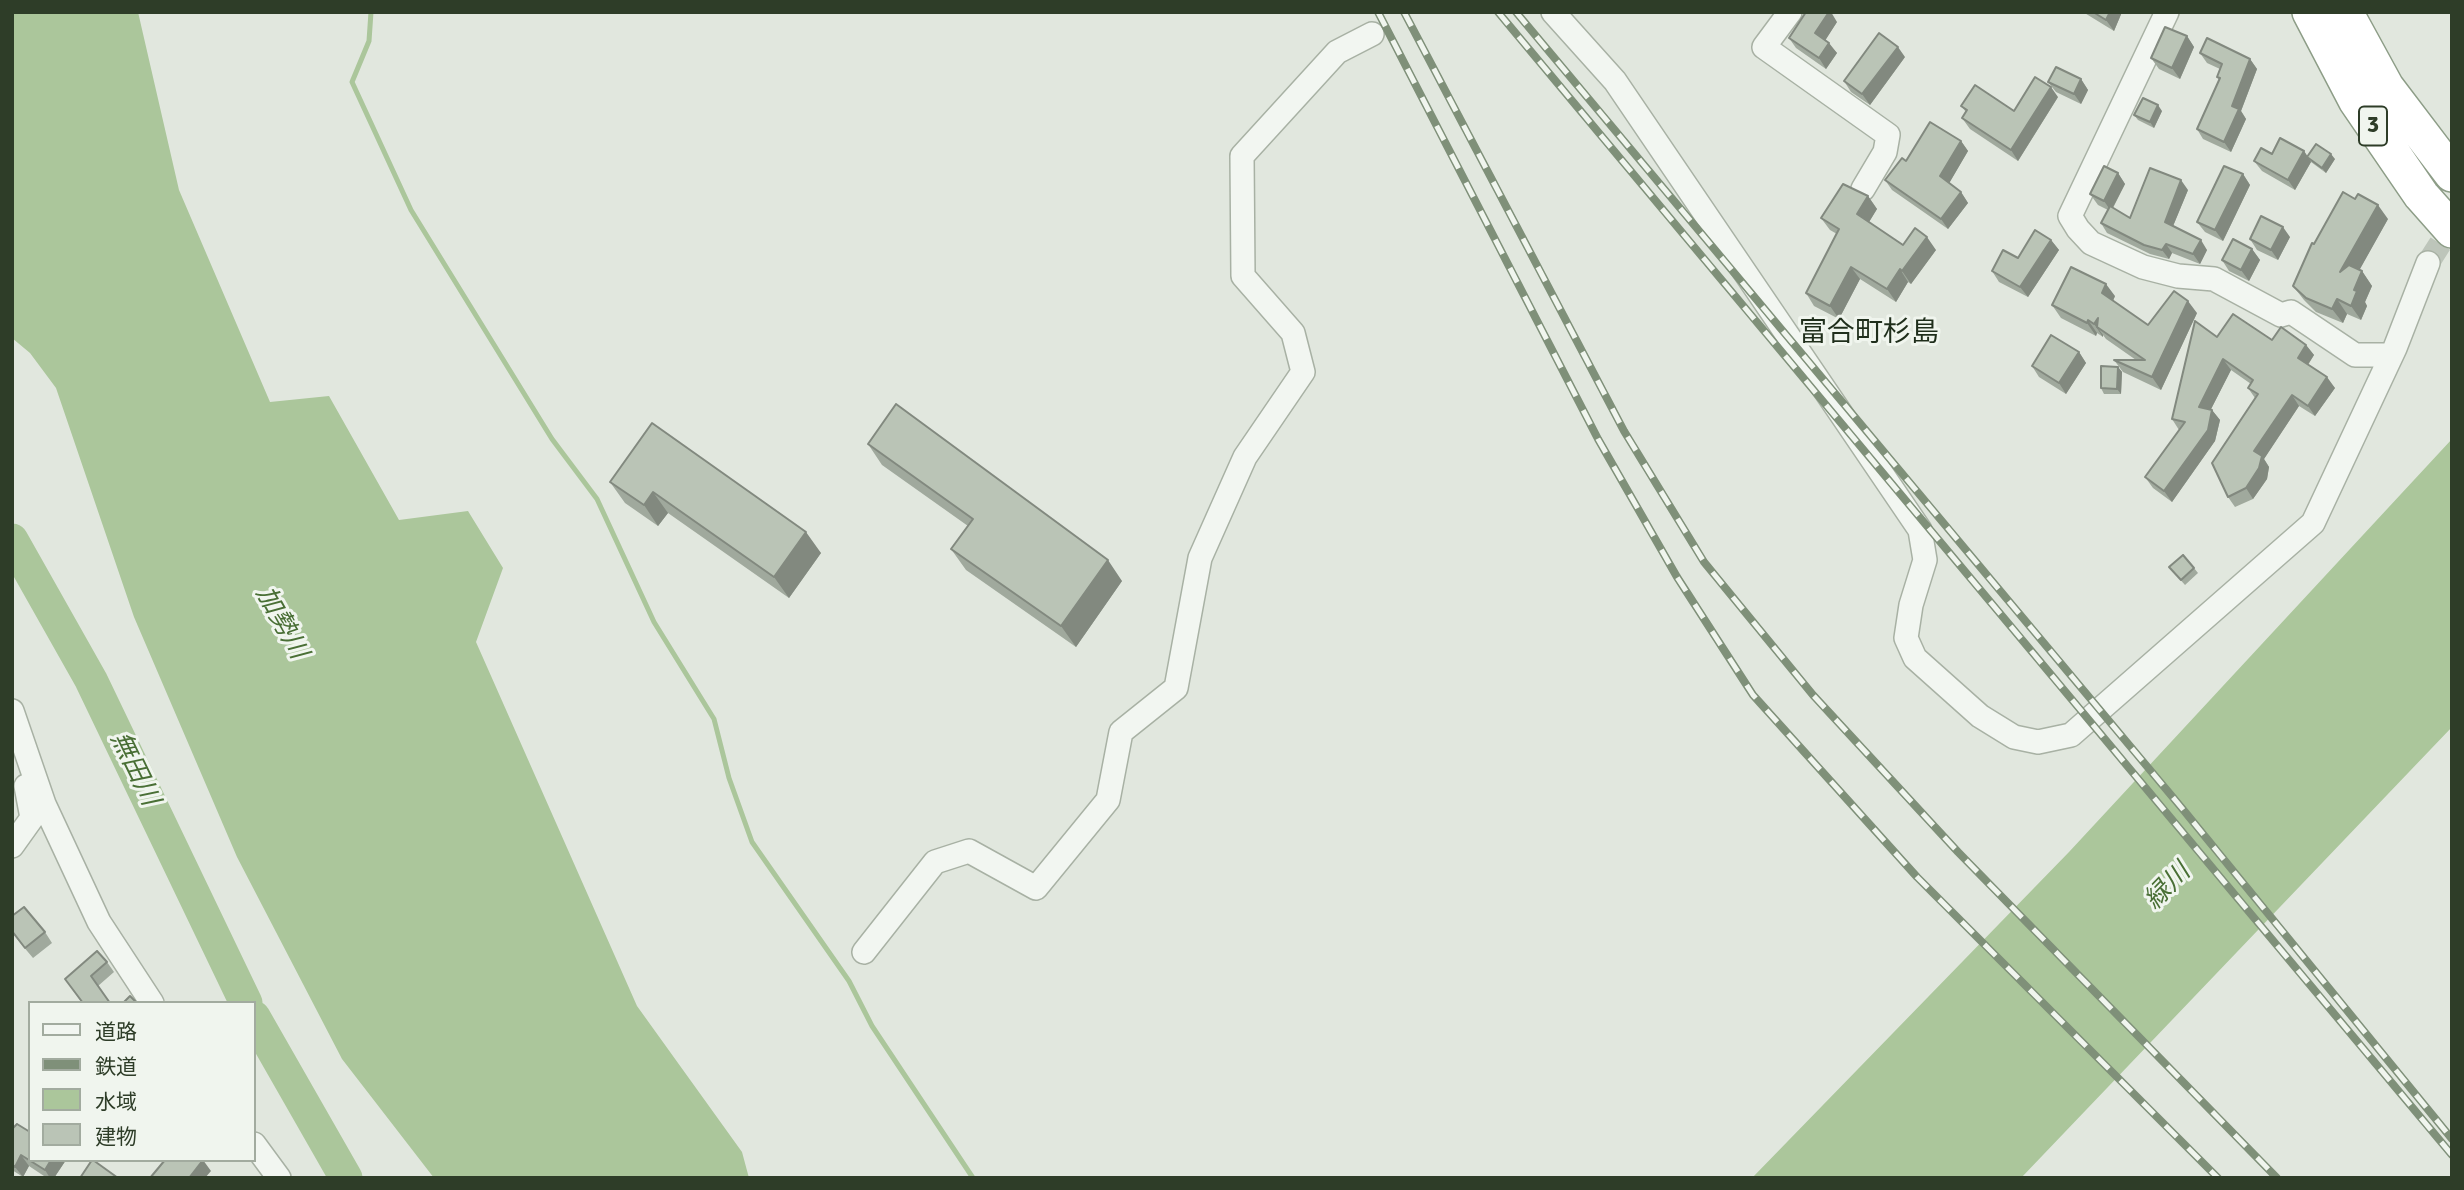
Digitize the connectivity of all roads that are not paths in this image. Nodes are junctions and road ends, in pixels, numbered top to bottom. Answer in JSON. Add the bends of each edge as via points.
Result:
{"nodes":[{"id":1,"x":1553,"y":12,"type":"edge"},
{"id":2,"x":1790,"y":12,"type":"edge"},
{"id":3,"x":2167,"y":12,"type":"edge"},
{"id":4,"x":2310,"y":12,"type":"edge"},
{"id":5,"x":2346,"y":12,"type":"edge"},
{"id":6,"x":1372,"y":34,"type":"dead end"},
{"id":7,"x":2452,"y":174,"type":"edge"},
{"id":8,"x":1863,"y":189,"type":"dead end"},
{"id":9,"x":2452,"y":230,"type":"edge"},
{"id":10,"x":2428,"y":263,"type":"tunnel mouth"},
{"id":11,"x":2391,"y":355,"type":"junction"},
{"id":12,"x":15,"y":718,"type":"edge"},
{"id":13,"x":12,"y":846,"type":"edge"},
{"id":14,"x":864,"y":952,"type":"dead end"},
{"id":15,"x":151,"y":1001,"type":"edge"},
{"id":16,"x":256,"y":1147,"type":"edge"},
{"id":17,"x":279,"y":1178,"type":"edge"}],
"edges":[{"from":1,"to":11,"type":"street","via":[[1615,81],[1920,530],[1925,560],[1906,638],[1915,659],[1980,716],[2014,737],[2038,742],[2071,735],[2313,523]]},
{"from":2,"to":8,"type":"street","via":[[1764,47],[1888,135],[1885,152]]},
{"from":3,"to":11,"type":"street","via":[[2070,216],[2078,229],[2091,243],[2143,267],[2214,279],[2281,314],[2291,312],[2355,355]]},
{"from":4,"to":9,"type":"highway","number":"3","via":[[2356,100],[2421,195]]},
{"from":5,"to":7,"type":"highway","number":"3","via":[[2386,87]]},
{"from":6,"to":14,"type":"street","via":[[1337,51],[1242,156],[1243,276],[1293,333],[1303,372],[1245,457],[1200,558],[1176,688],[1121,733],[1108,800],[1035,888],[969,851],[935,862]]},
{"from":10,"to":11,"type":"street"},
{"from":12,"to":13,"type":"street","via":[[17,763],[32,818]]},
{"from":12,"to":15,"type":"street","via":[[44,804],[99,922]]},
{"from":16,"to":17,"type":"street"}]}
